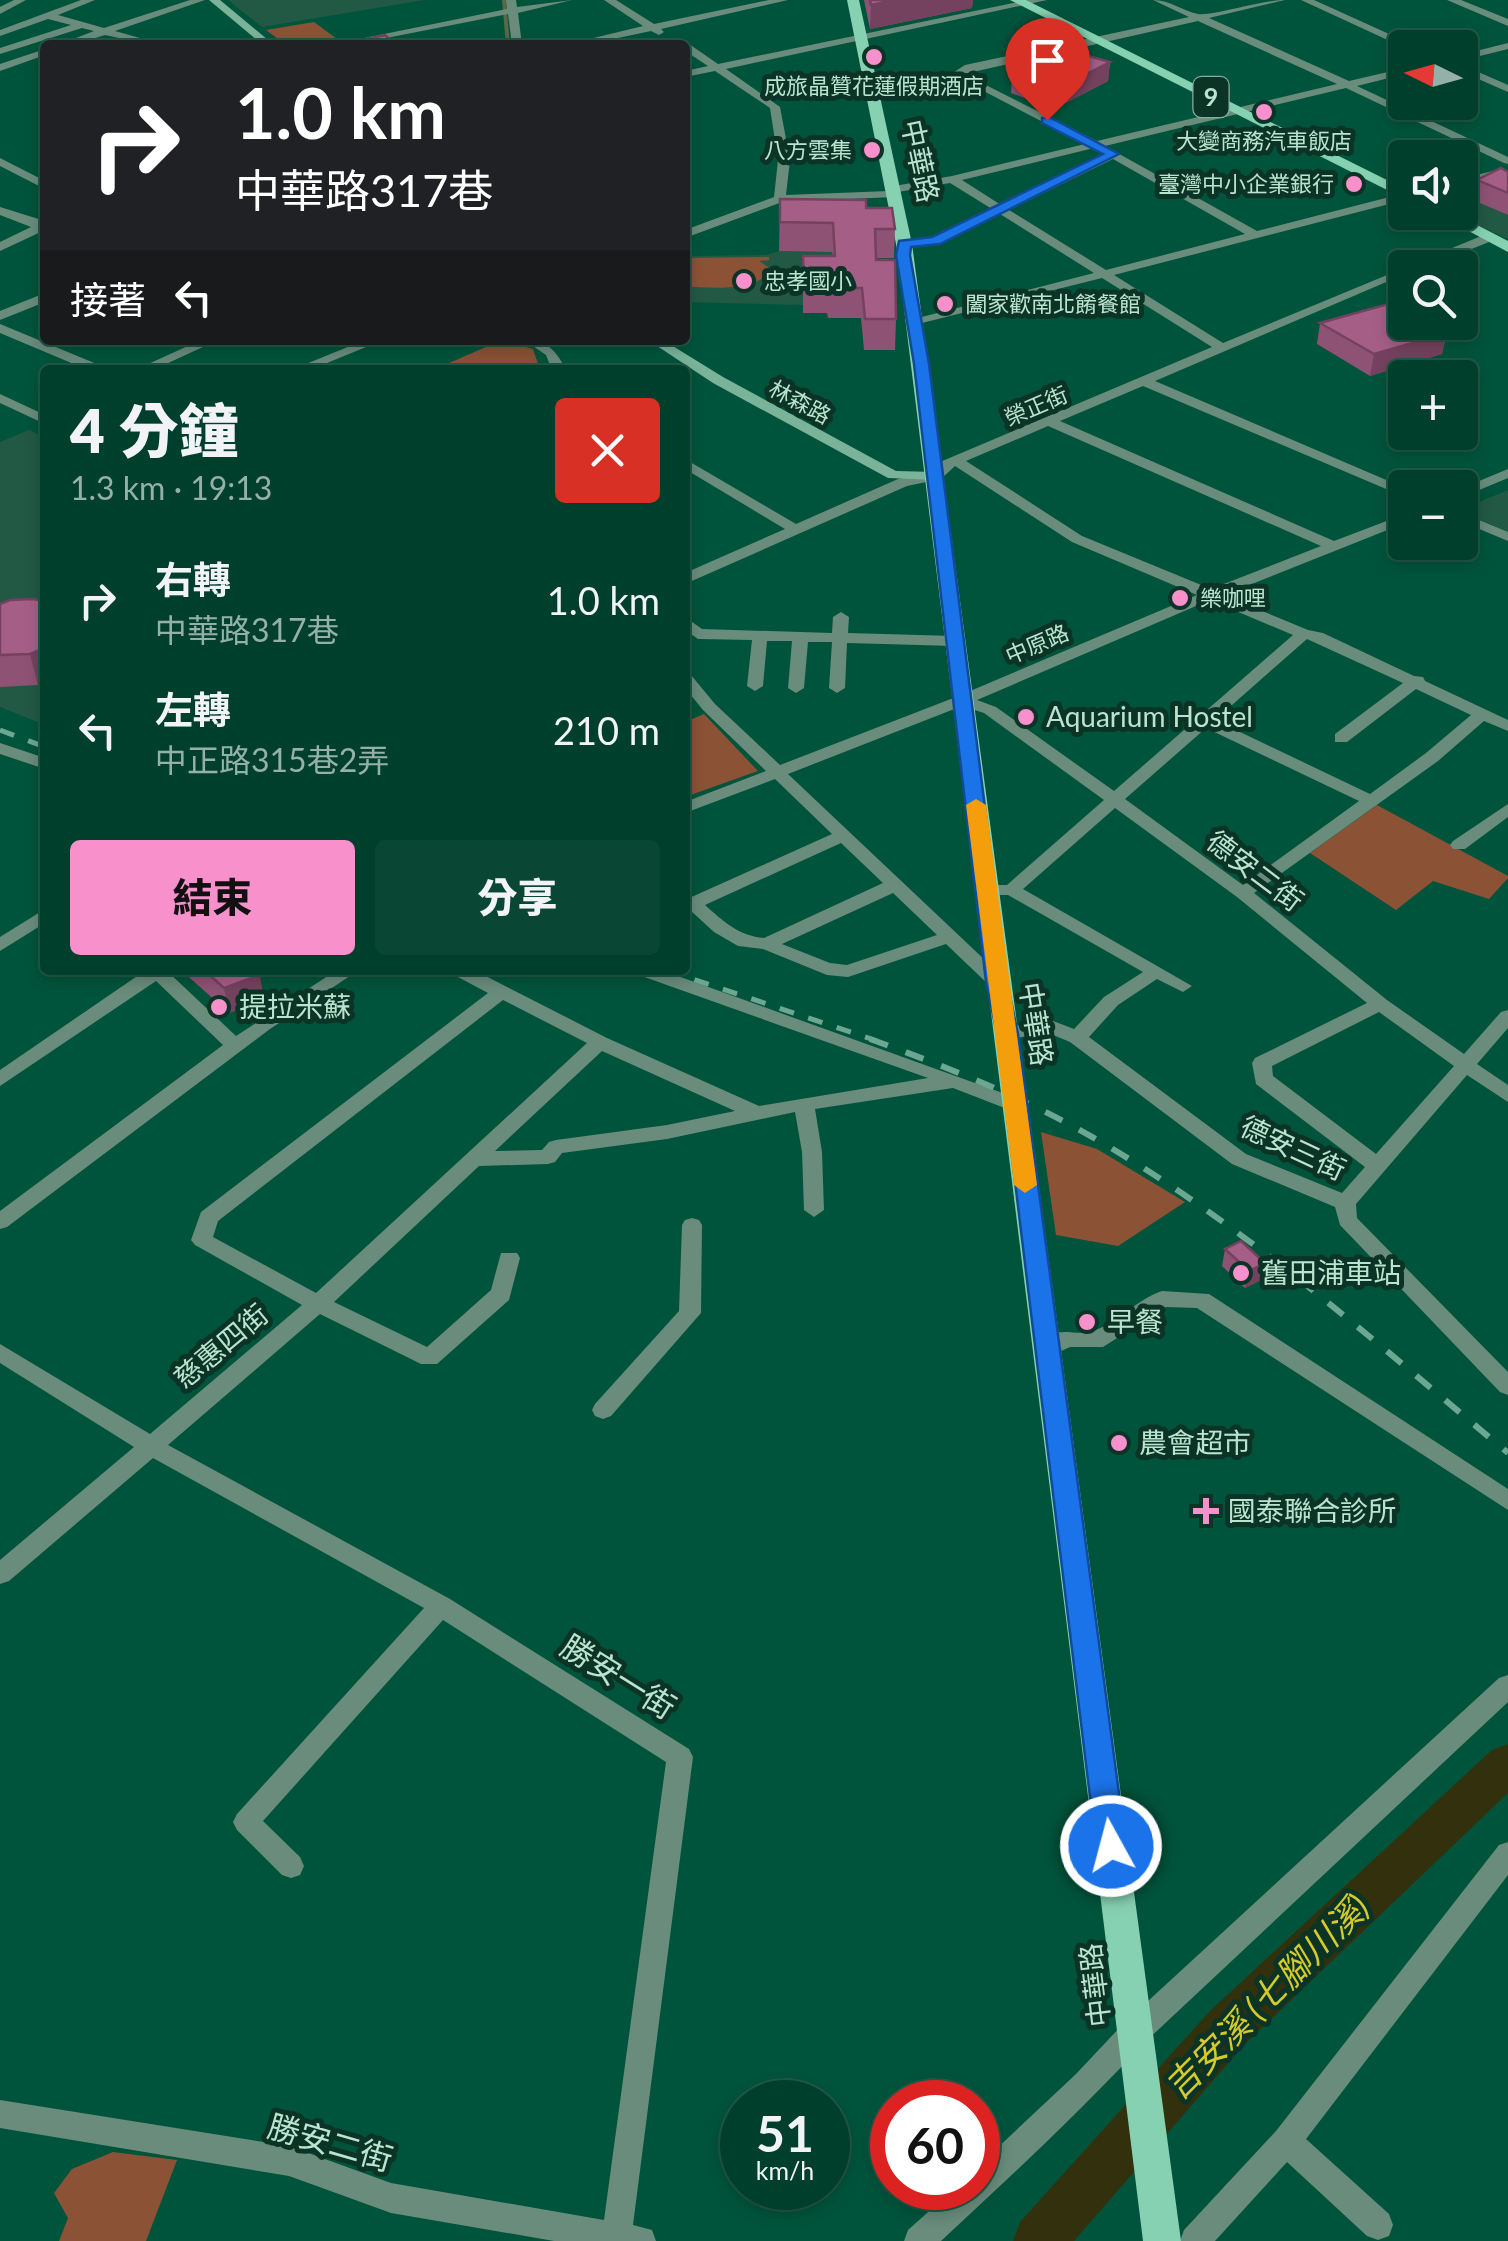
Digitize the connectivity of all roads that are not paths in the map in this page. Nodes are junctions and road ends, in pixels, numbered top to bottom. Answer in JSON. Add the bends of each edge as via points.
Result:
{"nodes":[{"id":1,"x":22,"y":0,"type":"edge"},
{"id":2,"x":90,"y":0,"type":"edge"},
{"id":3,"x":200,"y":0,"type":"edge"},
{"id":4,"x":214,"y":0,"type":"edge"},
{"id":5,"x":567,"y":0,"type":"edge"},
{"id":6,"x":609,"y":0,"type":"edge"},
{"id":7,"x":783,"y":0,"type":"edge"},
{"id":8,"x":853,"y":0,"type":"edge"},
{"id":9,"x":1042,"y":0,"type":"edge"},
{"id":10,"x":1158,"y":0,"type":"edge"},
{"id":11,"x":1280,"y":0,"type":"edge"},
{"id":12,"x":1306,"y":0,"type":"edge"},
{"id":13,"x":1452,"y":0,"type":"edge"},
{"id":14,"x":1020,"y":2,"type":"edge"},
{"id":15,"x":509,"y":9,"type":"edge"},
{"id":16,"x":0,"y":12,"type":"edge"},
{"id":17,"x":50,"y":16,"type":"junction"},
{"id":18,"x":1202,"y":17,"type":"junction"},
{"id":19,"x":1508,"y":23,"type":"edge"},
{"id":20,"x":82,"y":25,"type":"junction"},
{"id":21,"x":653,"y":28,"type":"junction"},
{"id":22,"x":104,"y":30,"type":"junction"},
{"id":23,"x":0,"y":32,"type":"edge"},
{"id":24,"x":1388,"y":36,"type":"edge"},
{"id":25,"x":860,"y":37,"type":"junction"},
{"id":26,"x":77,"y":40,"type":"edge"},
{"id":27,"x":136,"y":40,"type":"edge"},
{"id":28,"x":263,"y":40,"type":"edge"},
{"id":29,"x":359,"y":40,"type":"edge"},
{"id":30,"x":517,"y":40,"type":"edge"},
{"id":31,"x":594,"y":40,"type":"edge"},
{"id":32,"x":674,"y":40,"type":"edge"},
{"id":33,"x":1099,"y":41,"type":"junction"},
{"id":34,"x":1508,"y":46,"type":"edge"},
{"id":35,"x":690,"y":50,"type":"edge"},
{"id":36,"x":0,"y":51,"type":"edge"},
{"id":37,"x":40,"y":54,"type":"edge"},
{"id":38,"x":1478,"y":54,"type":"edge"},
{"id":39,"x":2,"y":66,"type":"edge"},
{"id":40,"x":717,"y":68,"type":"junction"},
{"id":41,"x":690,"y":73,"type":"edge"},
{"id":42,"x":1388,"y":76,"type":"edge"},
{"id":43,"x":1478,"y":76,"type":"edge"},
{"id":44,"x":1348,"y":87,"type":"junction"},
{"id":45,"x":1508,"y":90,"type":"edge"},
{"id":46,"x":1239,"y":111,"type":"junction"},
{"id":47,"x":1096,"y":145,"type":"junction"},
{"id":48,"x":1113,"y":154,"type":"junction"},
{"id":49,"x":1505,"y":156,"type":"edge"},
{"id":50,"x":0,"y":161,"type":"edge"},
{"id":51,"x":1508,"y":169,"type":"edge"},
{"id":52,"x":1478,"y":178,"type":"edge"},
{"id":53,"x":952,"y":180,"type":"junction"},
{"id":54,"x":40,"y":183,"type":"edge"},
{"id":55,"x":1388,"y":187,"type":"edge"},
{"id":56,"x":894,"y":192,"type":"junction"},
{"id":57,"x":780,"y":198,"type":"junction"},
{"id":58,"x":1388,"y":200,"type":"edge"},
{"id":59,"x":0,"y":211,"type":"edge"},
{"id":60,"x":999,"y":211,"type":"junction"},
{"id":61,"x":40,"y":225,"type":"edge"},
{"id":62,"x":40,"y":228,"type":"edge"},
{"id":63,"x":1475,"y":230,"type":"edge"},
{"id":64,"x":690,"y":232,"type":"edge"},
{"id":65,"x":1256,"y":235,"type":"junction"},
{"id":66,"x":1490,"y":238,"type":"junction"},
{"id":67,"x":904,"y":244,"type":"junction"},
{"id":68,"x":0,"y":246,"type":"edge"},
{"id":69,"x":1508,"y":247,"type":"edge"},
{"id":70,"x":1459,"y":250,"type":"edge"},
{"id":71,"x":1102,"y":274,"type":"junction"},
{"id":72,"x":1388,"y":277,"type":"edge"},
{"id":73,"x":40,"y":299,"type":"edge"},
{"id":74,"x":0,"y":316,"type":"edge"},
{"id":75,"x":915,"y":323,"type":"junction"},
{"id":76,"x":0,"y":328,"type":"edge"},
{"id":77,"x":40,"y":345,"type":"edge"},
{"id":78,"x":40,"y":345,"type":"edge"},
{"id":79,"x":200,"y":345,"type":"edge"},
{"id":80,"x":350,"y":345,"type":"edge"},
{"id":81,"x":538,"y":345,"type":"edge"},
{"id":82,"x":662,"y":345,"type":"edge"},
{"id":83,"x":1220,"y":347,"type":"junction"},
{"id":84,"x":87,"y":365,"type":"edge"},
{"id":85,"x":154,"y":365,"type":"edge"},
{"id":86,"x":308,"y":365,"type":"edge"},
{"id":87,"x":557,"y":365,"type":"edge"},
{"id":88,"x":1146,"y":382,"type":"junction"},
{"id":89,"x":0,"y":398,"type":"edge"},
{"id":90,"x":40,"y":415,"type":"edge"},
{"id":91,"x":1050,"y":422,"type":"junction"},
{"id":92,"x":690,"y":465,"type":"edge"},
{"id":93,"x":946,"y":469,"type":"junction"},
{"id":94,"x":1508,"y":473,"type":"edge"},
{"id":95,"x":1388,"y":486,"type":"edge"},
{"id":96,"x":1478,"y":486,"type":"edge"},
{"id":97,"x":1388,"y":524,"type":"edge"},
{"id":98,"x":1478,"y":524,"type":"edge"},
{"id":99,"x":796,"y":530,"type":"junction"},
{"id":100,"x":1508,"y":537,"type":"edge"},
{"id":101,"x":1332,"y":545,"type":"junction"},
{"id":102,"x":690,"y":577,"type":"edge"},
{"id":103,"x":1210,"y":595,"type":"junction"},
{"id":104,"x":841,"y":616,"type":"dead end"},
{"id":105,"x":690,"y":627,"type":"edge"},
{"id":106,"x":1304,"y":634,"type":"junction"},
{"id":107,"x":760,"y":636,"type":"junction"},
{"id":108,"x":800,"y":638,"type":"junction"},
{"id":109,"x":840,"y":639,"type":"junction"},
{"id":110,"x":954,"y":641,"type":"junction"},
{"id":111,"x":1416,"y":680,"type":"junction"},
{"id":112,"x":690,"y":684,"type":"edge"},
{"id":113,"x":755,"y":686,"type":"dead end"},
{"id":114,"x":796,"y":688,"type":"dead end"},
{"id":115,"x":837,"y":688,"type":"dead end"},
{"id":116,"x":962,"y":700,"type":"junction"},
{"id":117,"x":1499,"y":719,"type":"edge"},
{"id":118,"x":1204,"y":721,"type":"junction"},
{"id":119,"x":1342,"y":738,"type":"dead end"},
{"id":120,"x":0,"y":748,"type":"edge"},
{"id":121,"x":40,"y":762,"type":"edge"},
{"id":122,"x":778,"y":771,"type":"junction"},
{"id":123,"x":1370,"y":800,"type":"junction"},
{"id":124,"x":1114,"y":801,"type":"junction"},
{"id":125,"x":690,"y":806,"type":"edge"},
{"id":126,"x":1508,"y":809,"type":"edge"},
{"id":127,"x":843,"y":835,"type":"junction"},
{"id":128,"x":1459,"y":846,"type":"dead end"},
{"id":129,"x":897,"y":884,"type":"junction"},
{"id":130,"x":999,"y":890,"type":"junction"},
{"id":131,"x":1243,"y":894,"type":"junction"},
{"id":132,"x":690,"y":905,"type":"edge"},
{"id":133,"x":690,"y":906,"type":"edge"},
{"id":134,"x":40,"y":918,"type":"edge"},
{"id":135,"x":949,"y":937,"type":"junction"},
{"id":136,"x":766,"y":944,"type":"junction"},
{"id":137,"x":0,"y":945,"type":"edge"},
{"id":138,"x":1157,"y":970,"type":"junction"},
{"id":139,"x":149,"y":975,"type":"edge"},
{"id":140,"x":159,"y":975,"type":"edge"},
{"id":141,"x":323,"y":975,"type":"edge"},
{"id":142,"x":342,"y":975,"type":"edge"},
{"id":143,"x":357,"y":975,"type":"edge"},
{"id":144,"x":469,"y":975,"type":"edge"},
{"id":145,"x":657,"y":975,"type":"edge"},
{"id":146,"x":996,"y":982,"type":"junction"},
{"id":147,"x":1183,"y":986,"type":"dead end"},
{"id":148,"x":500,"y":992,"type":"junction"},
{"id":149,"x":1380,"y":1004,"type":"junction"},
{"id":150,"x":1508,"y":1016,"type":"edge"},
{"id":151,"x":263,"y":1025,"type":"junction"},
{"id":152,"x":1008,"y":1034,"type":"junction"},
{"id":153,"x":1077,"y":1038,"type":"junction"},
{"id":154,"x":600,"y":1042,"type":"junction"},
{"id":155,"x":235,"y":1046,"type":"junction"},
{"id":156,"x":1467,"y":1062,"type":"junction"},
{"id":157,"x":0,"y":1080,"type":"edge"},
{"id":158,"x":954,"y":1081,"type":"junction"},
{"id":159,"x":1508,"y":1095,"type":"edge"},
{"id":160,"x":804,"y":1104,"type":"junction"},
{"id":161,"x":1015,"y":1105,"type":"junction"},
{"id":162,"x":760,"y":1114,"type":"junction"},
{"id":163,"x":477,"y":1159,"type":"junction"},
{"id":164,"x":1375,"y":1164,"type":"junction"},
{"id":165,"x":1345,"y":1203,"type":"junction"},
{"id":166,"x":814,"y":1210,"type":"dead end"},
{"id":167,"x":0,"y":1222,"type":"edge"},
{"id":168,"x":692,"y":1225,"type":"dead end"},
{"id":169,"x":509,"y":1258,"type":"dead end"},
{"id":170,"x":318,"y":1304,"type":"junction"},
{"id":171,"x":1048,"y":1349,"type":"junction"},
{"id":172,"x":0,"y":1352,"type":"edge"},
{"id":173,"x":1508,"y":1386,"type":"edge"},
{"id":174,"x":603,"y":1410,"type":"dead end"},
{"id":175,"x":150,"y":1446,"type":"junction"},
{"id":176,"x":1508,"y":1501,"type":"edge"},
{"id":177,"x":0,"y":1574,"type":"edge"},
{"id":178,"x":441,"y":1606,"type":"junction"},
{"id":179,"x":1508,"y":1686,"type":"edge"},
{"id":180,"x":1508,"y":1854,"type":"edge"},
{"id":181,"x":290,"y":1866,"type":"dead end"},
{"id":182,"x":1135,"y":2048,"type":"junction"},
{"id":183,"x":0,"y":2114,"type":"edge"},
{"id":184,"x":1286,"y":2141,"type":"junction"},
{"id":185,"x":1000,"y":2165,"type":"edge"},
{"id":186,"x":952,"y":2210,"type":"edge"},
{"id":187,"x":1378,"y":2225,"type":"dead end"},
{"id":188,"x":1160,"y":2234,"type":"edge"},
{"id":189,"x":625,"y":2240,"type":"edge"},
{"id":190,"x":919,"y":2241,"type":"edge"},
{"id":191,"x":1195,"y":2241,"type":"edge"}],
"edges":[{"from":1,"to":16,"type":"street"},
{"from":2,"to":17,"type":"street"},
{"from":3,"to":22,"type":"street"},
{"from":4,"to":28,"type":"street"},
{"from":5,"to":15,"type":"street"},
{"from":6,"to":21,"type":"street"},
{"from":7,"to":21,"type":"street"},
{"from":8,"to":25,"type":"main road","name":"中華路"},
{"from":9,"to":14,"type":"street"},
{"from":10,"to":18,"type":"street"},
{"from":11,"to":18,"type":"street"},
{"from":12,"to":24,"type":"street"},
{"from":13,"to":19,"type":"street"},
{"from":14,"to":25,"type":"street"},
{"from":14,"to":33,"type":"main road","number":"9"},
{"from":15,"to":29,"type":"street"},
{"from":15,"to":30,"type":"street"},
{"from":17,"to":20,"type":"street"},
{"from":17,"to":23,"type":"street"},
{"from":18,"to":33,"type":"street"},
{"from":18,"to":44,"type":"street"},
{"from":20,"to":22,"type":"street"},
{"from":20,"to":36,"type":"street"},
{"from":21,"to":31,"type":"street"},
{"from":21,"to":32,"type":"street"},
{"from":22,"to":26,"type":"street"},
{"from":22,"to":27,"type":"street"},
{"from":25,"to":40,"type":"street"},
{"from":25,"to":56,"type":"main road","name":"中華路"},
{"from":33,"to":46,"type":"main road","number":"9"},
{"from":33,"to":47,"type":"street","via":[[956,74]]},
{"from":34,"to":38,"type":"street"},
{"from":35,"to":40,"type":"street"},
{"from":37,"to":39,"type":"street"},
{"from":40,"to":41,"type":"street"},
{"from":40,"to":57,"type":"street","via":[[775,106],[784,160]]},
{"from":42,"to":44,"type":"street"},
{"from":43,"to":45,"type":"street"},
{"from":44,"to":46,"type":"street"},
{"from":44,"to":49,"type":"street"},
{"from":46,"to":47,"type":"street"},
{"from":46,"to":55,"type":"main road","number":"9"},
{"from":47,"to":48,"type":"street"},
{"from":47,"to":53,"type":"street"},
{"from":48,"to":60,"type":"street"},
{"from":48,"to":65,"type":"street"},
{"from":50,"to":54,"type":"street"},
{"from":51,"to":52,"type":"street"},
{"from":53,"to":56,"type":"street"},
{"from":53,"to":60,"type":"street"},
{"from":56,"to":57,"type":"street"},
{"from":56,"to":67,"type":"main road","name":"中華路"},
{"from":57,"to":64,"type":"street"},
{"from":58,"to":65,"type":"street"},
{"from":59,"to":61,"type":"street"},
{"from":60,"to":67,"type":"street","via":[[935,241]]},
{"from":60,"to":71,"type":"street"},
{"from":62,"to":68,"type":"street"},
{"from":63,"to":66,"type":"main road"},
{"from":65,"to":71,"type":"street"},
{"from":66,"to":69,"type":"main road"},
{"from":66,"to":70,"type":"street"},
{"from":67,"to":75,"type":"main road","name":"中華路"},
{"from":71,"to":75,"type":"street"},
{"from":71,"to":83,"type":"street"},
{"from":72,"to":83,"type":"street","name":"榮正街"},
{"from":73,"to":74,"type":"street"},
{"from":75,"to":93,"type":"main road","name":"中華路"},
{"from":76,"to":77,"type":"street"},
{"from":78,"to":84,"type":"street"},
{"from":79,"to":85,"type":"street"},
{"from":80,"to":86,"type":"street"},
{"from":81,"to":87,"type":"street"},
{"from":82,"to":93,"type":"street","name":"林森路","via":[[894,474]]},
{"from":83,"to":88,"type":"street","name":"榮正街"},
{"from":88,"to":91,"type":"street","name":"榮正街"},
{"from":88,"to":95,"type":"street"},
{"from":89,"to":90,"type":"street"},
{"from":91,"to":93,"type":"street","name":"榮正街"},
{"from":91,"to":101,"type":"street"},
{"from":92,"to":99,"type":"street"},
{"from":93,"to":99,"type":"street","name":"榮正街"},
{"from":93,"to":103,"type":"street","via":[[1077,539]]},
{"from":93,"to":110,"type":"main road","name":"中華路"},
{"from":94,"to":96,"type":"street"},
{"from":97,"to":101,"type":"street","name":"中原路"},
{"from":98,"to":100,"type":"street"},
{"from":99,"to":102,"type":"street","name":"榮正街"},
{"from":101,"to":103,"type":"street","name":"中原路"},
{"from":103,"to":106,"type":"street"},
{"from":103,"to":116,"type":"street","name":"中原路"},
{"from":104,"to":109,"type":"street"},
{"from":105,"to":107,"type":"street","via":[[698,634]]},
{"from":106,"to":111,"type":"street"},
{"from":106,"to":118,"type":"street"},
{"from":107,"to":108,"type":"street"},
{"from":107,"to":113,"type":"street"},
{"from":108,"to":109,"type":"street"},
{"from":108,"to":114,"type":"street"},
{"from":109,"to":110,"type":"street"},
{"from":109,"to":115,"type":"street"},
{"from":110,"to":116,"type":"main road","name":"中華路"},
{"from":111,"to":117,"type":"street"},
{"from":111,"to":119,"type":"street"},
{"from":112,"to":122,"type":"street"},
{"from":116,"to":122,"type":"street","name":"中原路"},
{"from":116,"to":124,"type":"street","name":"德安二街","via":[[990,710]]},
{"from":116,"to":130,"type":"main road","name":"中華路"},
{"from":117,"to":123,"type":"street"},
{"from":118,"to":123,"type":"street"},
{"from":118,"to":124,"type":"street"},
{"from":120,"to":121,"type":"street"},
{"from":122,"to":125,"type":"street","name":"中原路"},
{"from":122,"to":127,"type":"street"},
{"from":123,"to":131,"type":"street"},
{"from":124,"to":130,"type":"street"},
{"from":124,"to":131,"type":"street","name":"德安二街"},
{"from":126,"to":128,"type":"street"},
{"from":127,"to":129,"type":"street"},
{"from":127,"to":132,"type":"street"},
{"from":129,"to":135,"type":"street"},
{"from":129,"to":136,"type":"street"},
{"from":130,"to":138,"type":"street"},
{"from":130,"to":146,"type":"main road","name":"中華路"},
{"from":131,"to":149,"type":"street","name":"德安二街"},
{"from":133,"to":136,"type":"street","via":[[744,942]]},
{"from":134,"to":137,"type":"street"},
{"from":135,"to":136,"type":"street","via":[[848,971]]},
{"from":135,"to":146,"type":"street"},
{"from":138,"to":147,"type":"street"},
{"from":138,"to":153,"type":"street","via":[[1111,1001]]},
{"from":139,"to":157,"type":"street"},
{"from":140,"to":155,"type":"street"},
{"from":141,"to":151,"type":"street"},
{"from":142,"to":151,"type":"street"},
{"from":143,"to":151,"type":"street"},
{"from":144,"to":148,"type":"street"},
{"from":145,"to":158,"type":"street"},
{"from":146,"to":152,"type":"main road","name":"中華路"},
{"from":148,"to":154,"type":"street"},
{"from":148,"to":170,"type":"street","via":[[208,1217],[202,1240]]},
{"from":149,"to":156,"type":"street","name":"德安二街"},
{"from":149,"to":164,"type":"street","via":[[1260,1068],[1263,1079]]},
{"from":150,"to":156,"type":"street"},
{"from":151,"to":155,"type":"street"},
{"from":152,"to":153,"type":"street","name":"德安三街","via":[[1048,1025]]},
{"from":152,"to":161,"type":"main road","name":"中華路"},
{"from":153,"to":165,"type":"street","name":"德安三街","via":[[1239,1159]]},
{"from":154,"to":162,"type":"street"},
{"from":154,"to":163,"type":"street","name":"慈惠四街"},
{"from":155,"to":167,"type":"street"},
{"from":156,"to":159,"type":"street","name":"德安二街"},
{"from":156,"to":164,"type":"street"},
{"from":158,"to":160,"type":"street"},
{"from":158,"to":161,"type":"street"},
{"from":160,"to":162,"type":"street"},
{"from":160,"to":166,"type":"street"},
{"from":161,"to":171,"type":"main road","name":"中華路"},
{"from":162,"to":163,"type":"street","via":[[556,1147],[548,1156]]},
{"from":163,"to":170,"type":"street","name":"慈惠四街"},
{"from":164,"to":165,"type":"street"},
{"from":165,"to":173,"type":"street","name":"德安三街","via":[[1347,1220]]},
{"from":168,"to":174,"type":"street","via":[[690,1313]]},
{"from":169,"to":170,"type":"street","via":[[501,1294],[429,1358]]},
{"from":170,"to":175,"type":"street","name":"慈惠四街"},
{"from":171,"to":176,"type":"street","via":[[1067,1338],[1095,1341],[1162,1299],[1201,1300]]},
{"from":171,"to":182,"type":"main road","name":"中華路"},
{"from":172,"to":175,"type":"street","name":"勝安一街"},
{"from":175,"to":177,"type":"street","name":"慈惠四街"},
{"from":175,"to":178,"type":"street","name":"勝安一街"},
{"from":178,"to":181,"type":"street","via":[[246,1822]]},
{"from":178,"to":189,"type":"street","name":"勝安一街","via":[[680,1757]]},
{"from":179,"to":182,"type":"street"},
{"from":180,"to":184,"type":"street"},
{"from":182,"to":185,"type":"street"},
{"from":182,"to":188,"type":"main road","name":"中華路"},
{"from":183,"to":189,"type":"street","name":"勝安二街","via":[[289,2162],[392,2198]]},
{"from":184,"to":187,"type":"street"},
{"from":184,"to":191,"type":"street"},
{"from":186,"to":190,"type":"street"}]}
